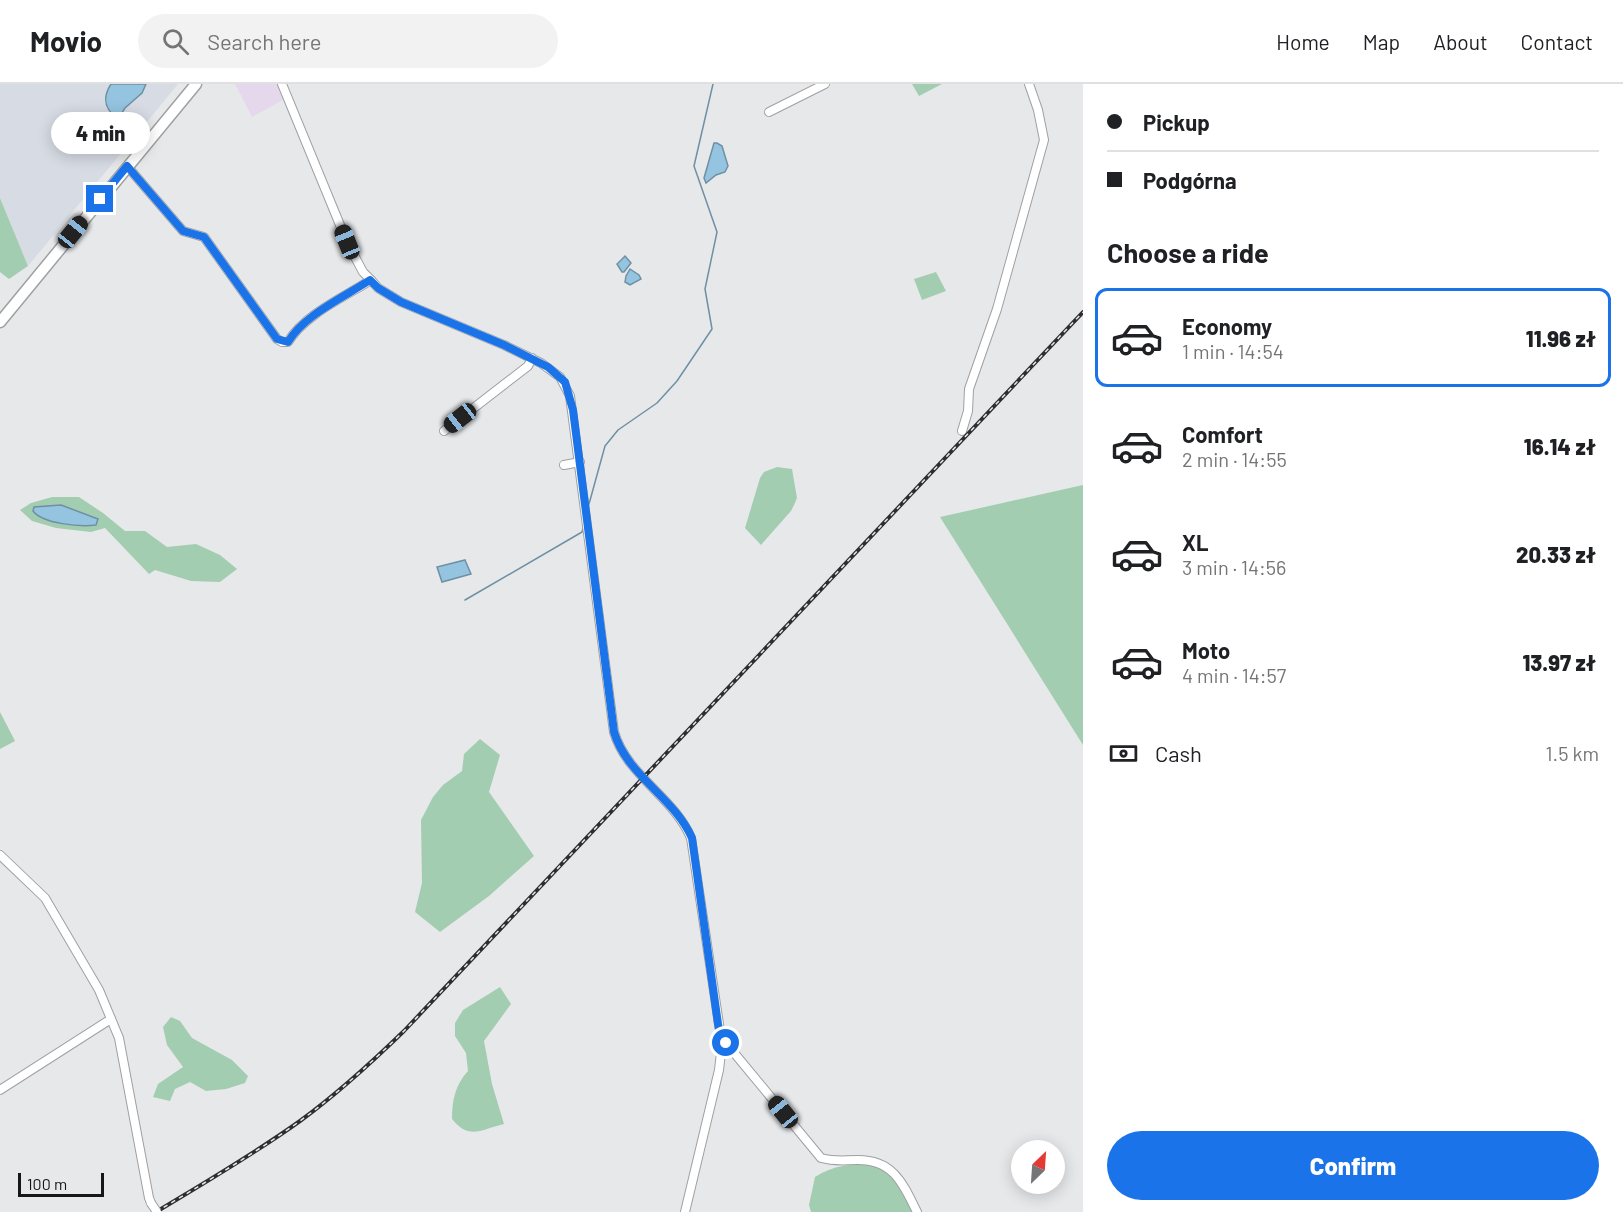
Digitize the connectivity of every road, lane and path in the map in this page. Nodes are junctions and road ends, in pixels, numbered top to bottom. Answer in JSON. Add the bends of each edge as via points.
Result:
{"nodes":[{"id":1,"x":196,"y":84,"type":"edge"},
{"id":2,"x":282,"y":84,"type":"edge"},
{"id":3,"x":825,"y":84,"type":"edge"},
{"id":4,"x":1029,"y":84,"type":"edge"},
{"id":5,"x":769,"y":112,"type":"dead end"},
{"id":6,"x":127,"y":166,"type":"junction"},
{"id":7,"x":370,"y":280,"type":"junction"},
{"id":8,"x":0,"y":322,"type":"edge"},
{"id":9,"x":532,"y":358,"type":"junction"},
{"id":10,"x":444,"y":431,"type":"dead end"},
{"id":11,"x":962,"y":431,"type":"dead end"},
{"id":12,"x":580,"y":462,"type":"junction"},
{"id":13,"x":564,"y":465,"type":"dead end"},
{"id":14,"x":0,"y":855,"type":"edge"},
{"id":15,"x":111,"y":1019,"type":"junction"},
{"id":16,"x":722,"y":1044,"type":"junction"},
{"id":17,"x":0,"y":1090,"type":"edge"},
{"id":18,"x":157,"y":1212,"type":"edge"},
{"id":19,"x":685,"y":1212,"type":"edge"},
{"id":20,"x":917,"y":1212,"type":"edge"}],
"edges":[{"from":1,"to":6,"type":"main road"},
{"from":2,"to":7,"type":"street","via":[[347,242]]},
{"from":3,"to":5,"type":"street"},
{"from":4,"to":11,"type":"street","via":[[1044,140],[997,309],[969,389]]},
{"from":6,"to":7,"type":"street","via":[[183,231],[204,237],[282,342],[288,342],[308,319]]},
{"from":6,"to":8,"type":"main road"},
{"from":7,"to":9,"type":"street","via":[[401,302]]},
{"from":9,"to":10,"type":"street","via":[[528,366]]},
{"from":9,"to":12,"type":"street","via":[[560,376],[567,386]]},
{"from":12,"to":13,"type":"street"},
{"from":12,"to":16,"type":"street","via":[[614,732],[620,751],[682,819],[692,838]]},
{"from":14,"to":15,"type":"street","via":[[45,898],[99,990]]},
{"from":15,"to":17,"type":"street"},
{"from":15,"to":18,"type":"street","bridge":true,"via":[[119,1038],[151,1203]]},
{"from":16,"to":19,"type":"street"},
{"from":16,"to":20,"type":"street","via":[[726,1043],[821,1158],[836,1162],[872,1160],[886,1166],[900,1179]]}]}
